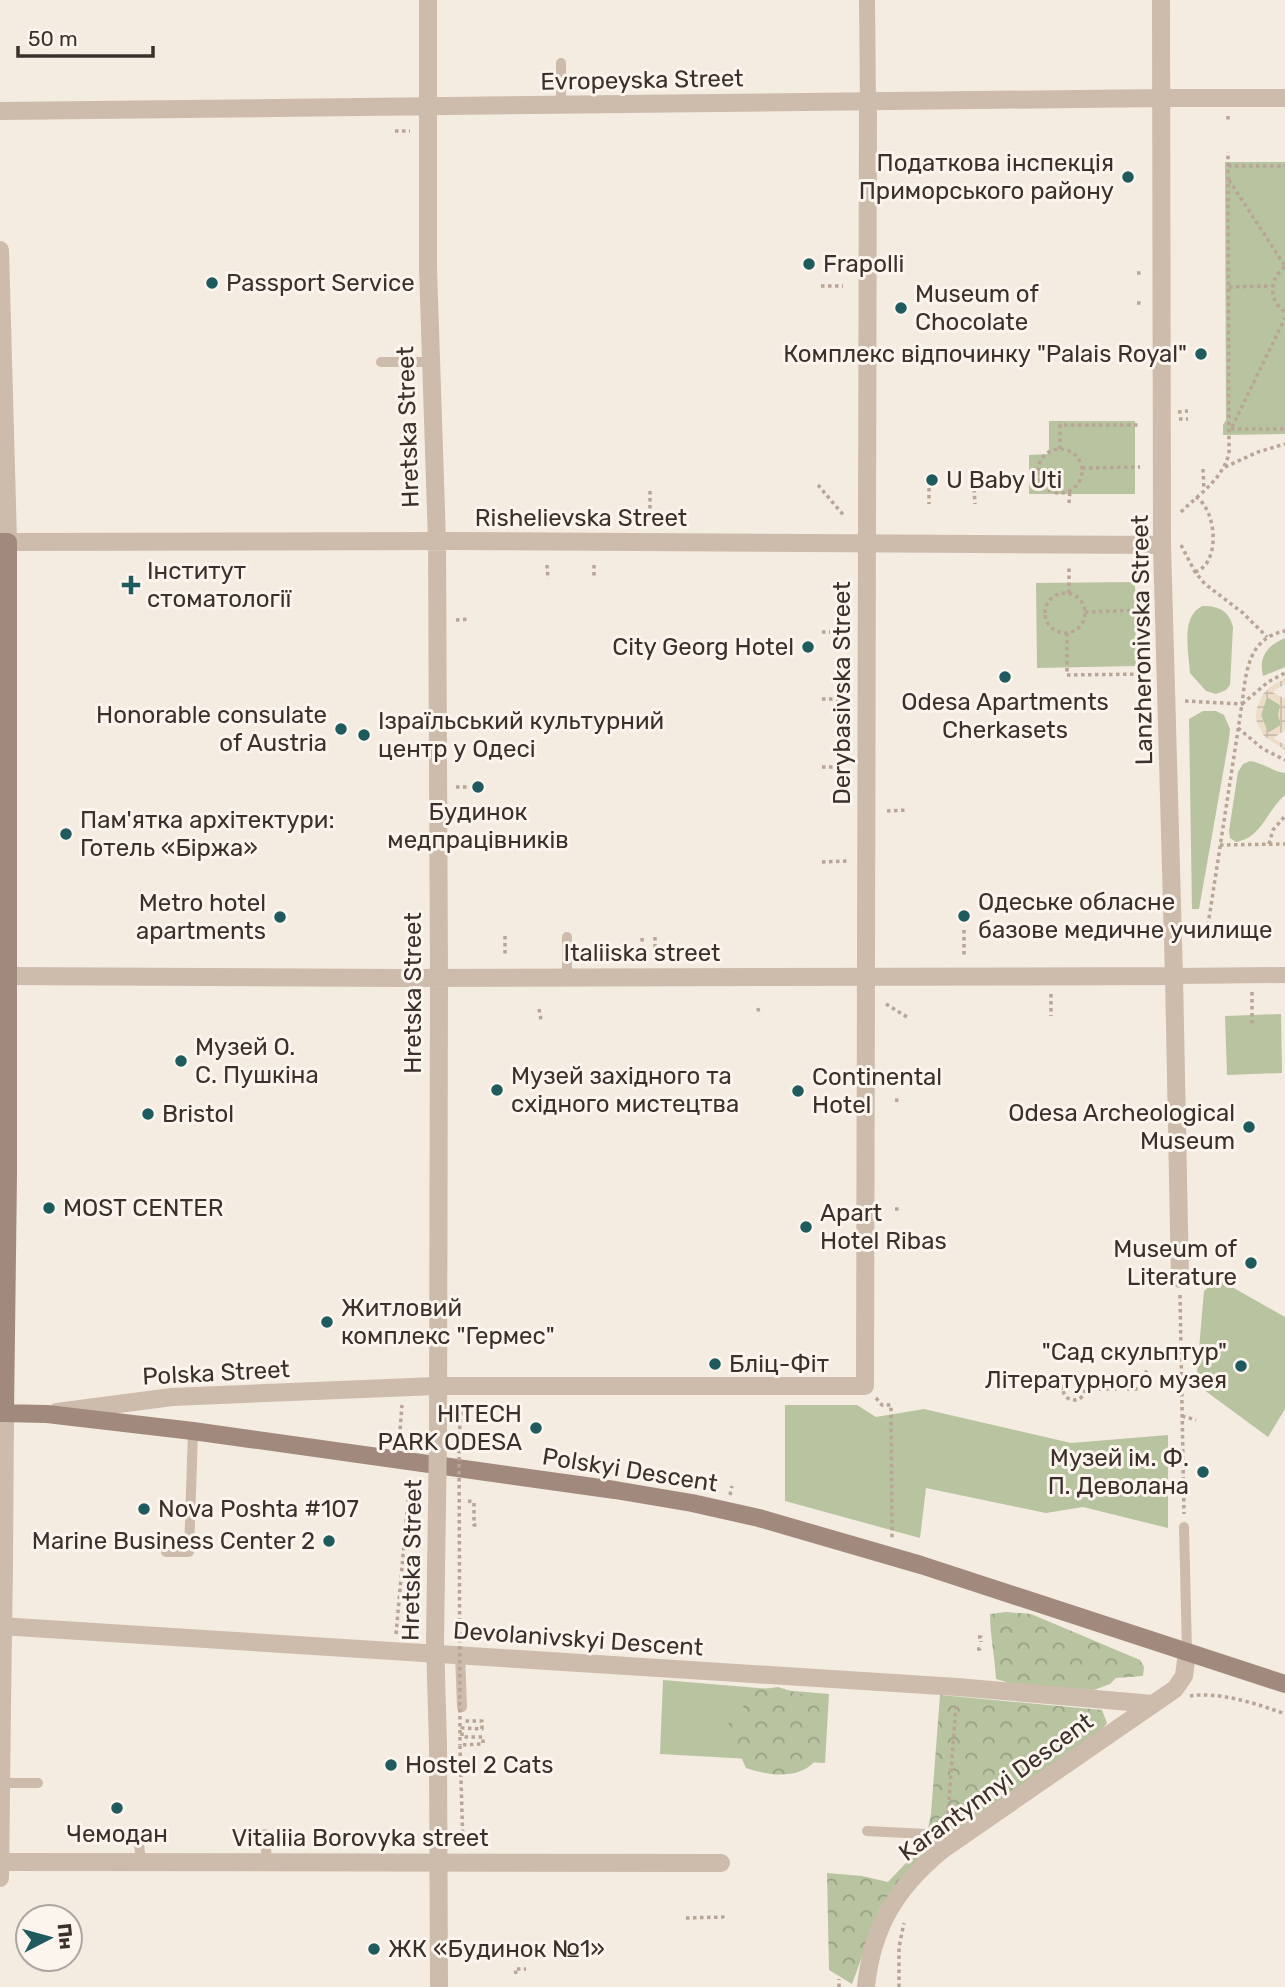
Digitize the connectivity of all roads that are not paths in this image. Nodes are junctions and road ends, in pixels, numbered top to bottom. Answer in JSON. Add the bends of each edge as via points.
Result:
{"nodes":[{"id":1,"x":428,"y":0,"type":"edge"},
{"id":2,"x":867,"y":0,"type":"edge"},
{"id":3,"x":1161,"y":0,"type":"edge"},
{"id":4,"x":561,"y":64,"type":"dead end"},
{"id":5,"x":1162,"y":98,"type":"junction"},
{"id":6,"x":1285,"y":98,"type":"edge"},
{"id":7,"x":868,"y":102,"type":"junction"},
{"id":8,"x":561,"y":105,"type":"junction"},
{"id":9,"x":428,"y":106,"type":"junction"},
{"id":10,"x":0,"y":111,"type":"edge"},
{"id":11,"x":0,"y":250,"type":"edge"},
{"id":12,"x":381,"y":362,"type":"dead end"},
{"id":13,"x":431,"y":362,"type":"junction"},
{"id":14,"x":437,"y":541,"type":"junction"},
{"id":15,"x":4,"y":542,"type":"edge"},
{"id":16,"x":867,"y":544,"type":"junction"},
{"id":17,"x":1163,"y":545,"type":"junction"},
{"id":18,"x":567,"y":937,"type":"dead end"},
{"id":19,"x":1285,"y":975,"type":"edge"},
{"id":20,"x":4,"y":976,"type":"edge"},
{"id":21,"x":866,"y":976,"type":"junction"},
{"id":22,"x":1174,"y":976,"type":"junction"},
{"id":23,"x":439,"y":977,"type":"junction"},
{"id":24,"x":568,"y":978,"type":"junction"},
{"id":25,"x":4,"y":1139,"type":"edge"},
{"id":26,"x":1180,"y":1279,"type":"road end"},
{"id":27,"x":436,"y":1386,"type":"junction"},
{"id":28,"x":865,"y":1386,"type":"joint"},
{"id":29,"x":2,"y":1413,"type":"edge"},
{"id":30,"x":47,"y":1414,"type":"junction"},
{"id":31,"x":193,"y":1431,"type":"junction"},
{"id":32,"x":1184,"y":1527,"type":"road end"},
{"id":33,"x":166,"y":1552,"type":"dead end"},
{"id":34,"x":0,"y":1626,"type":"edge"},
{"id":35,"x":1188,"y":1653,"type":"junction"},
{"id":36,"x":460,"y":1654,"type":"junction"},
{"id":37,"x":1285,"y":1684,"type":"edge"},
{"id":38,"x":2,"y":1703,"type":"edge"},
{"id":39,"x":1153,"y":1704,"type":"junction"},
{"id":40,"x":461,"y":1707,"type":"road end"},
{"id":41,"x":2,"y":1783,"type":"junction"},
{"id":42,"x":37,"y":1783,"type":"dead end"},
{"id":43,"x":867,"y":1831,"type":"dead end"},
{"id":44,"x":265,"y":1834,"type":"dead end"},
{"id":45,"x":138,"y":1836,"type":"dead end"},
{"id":46,"x":942,"y":1850,"type":"junction"},
{"id":47,"x":141,"y":1861,"type":"junction"},
{"id":48,"x":0,"y":1862,"type":"edge"},
{"id":49,"x":267,"y":1863,"type":"junction"},
{"id":50,"x":440,"y":1863,"type":"junction"},
{"id":51,"x":721,"y":1863,"type":"dead end"},
{"id":52,"x":0,"y":1878,"type":"edge"},
{"id":53,"x":439,"y":1987,"type":"edge"},
{"id":54,"x":866,"y":1987,"type":"edge"}],
"edges":[{"from":1,"to":9,"type":"street","name":"Hretska Street"},
{"from":2,"to":7,"type":"street","name":"Derybasivska Street"},
{"from":3,"to":5,"type":"street","name":"Lanzheronivska Street"},
{"from":4,"to":8,"type":"lane"},
{"from":5,"to":6,"type":"street","name":"Evropeyska Street"},
{"from":5,"to":7,"type":"street","name":"Evropeyska Street"},
{"from":5,"to":17,"type":"street","name":"Lanzheronivska Street"},
{"from":7,"to":8,"type":"street","name":"Evropeyska Street"},
{"from":7,"to":16,"type":"street","name":"Derybasivska Street"},
{"from":8,"to":9,"type":"street","name":"Evropeyska Street"},
{"from":9,"to":10,"type":"street","name":"Evropeyska Street"},
{"from":9,"to":13,"type":"street","name":"Hretska Street"},
{"from":11,"to":15,"type":"street"},
{"from":12,"to":13,"type":"lane"},
{"from":13,"to":14,"type":"street","name":"Hretska Street"},
{"from":14,"to":15,"type":"street","name":"Rishelievska Street"},
{"from":14,"to":16,"type":"street","name":"Rishelievska Street"},
{"from":14,"to":23,"type":"street","name":"Hretska Street"},
{"from":15,"to":20,"type":"main road"},
{"from":16,"to":17,"type":"street","name":"Rishelievska Street"},
{"from":16,"to":21,"type":"street","name":"Derybasivska Street"},
{"from":17,"to":22,"type":"street","name":"Lanzheronivska Street"},
{"from":18,"to":24,"type":"lane"},
{"from":19,"to":22,"type":"street","name":"Italiiska street"},
{"from":20,"to":23,"type":"street","name":"Italiiska street"},
{"from":20,"to":25,"type":"main road"},
{"from":21,"to":22,"type":"street","name":"Italiiska street"},
{"from":21,"to":24,"type":"street","name":"Italiiska street"},
{"from":21,"to":28,"type":"street","name":"Derybasivska Street"},
{"from":22,"to":26,"type":"street","name":"Lanzheronivska Street"},
{"from":23,"to":24,"type":"street","name":"Italiiska street"},
{"from":23,"to":27,"type":"street","name":"Hretska Street"},
{"from":25,"to":29,"type":"main road"},
{"from":27,"to":28,"type":"street","name":"Polska Street"},
{"from":27,"to":30,"type":"street","name":"Polska Street","via":[[172,1397]]},
{"from":27,"to":50,"type":"street","name":"Hretska Street","bridge":true},
{"from":29,"to":30,"type":"main road","name":"Polska Street"},
{"from":29,"to":38,"type":"street","bridge":true},
{"from":30,"to":31,"type":"main road","name":"Polskyi Descent"},
{"from":31,"to":33,"type":"lane","via":[[189,1552]]},
{"from":31,"to":35,"type":"main road","name":"Polskyi Descent","via":[[615,1490],[760,1518]]},
{"from":32,"to":35,"type":"lane"},
{"from":34,"to":36,"type":"street","name":"Devolanivskyi Descent"},
{"from":35,"to":37,"type":"main road","name":"Polskyi Descent"},
{"from":35,"to":39,"type":"street","name":"Karantynnyi Descent","via":[[1181,1683]]},
{"from":36,"to":39,"type":"street","name":"Devolanivskyi Descent"},
{"from":36,"to":40,"type":"lane"},
{"from":38,"to":41,"type":"street"},
{"from":39,"to":46,"type":"street","name":"Karantynnyi Descent"},
{"from":41,"to":42,"type":"lane"},
{"from":41,"to":48,"type":"street"},
{"from":43,"to":46,"type":"lane","via":[[926,1834]]},
{"from":44,"to":49,"type":"lane"},
{"from":45,"to":47,"type":"lane"},
{"from":46,"to":54,"type":"street","name":"Karantynnyi Descent","via":[[911,1878],[890,1907],[875,1942]]},
{"from":47,"to":48,"type":"street","name":"Vitaliia Borovyka street"},
{"from":47,"to":49,"type":"street","name":"Vitaliia Borovyka street"},
{"from":48,"to":52,"type":"street"},
{"from":49,"to":50,"type":"street","name":"Vitaliia Borovyka street"},
{"from":50,"to":51,"type":"street","name":"Vitaliia Borovyka street"},
{"from":50,"to":53,"type":"street","name":"Hretska Street"}]}
